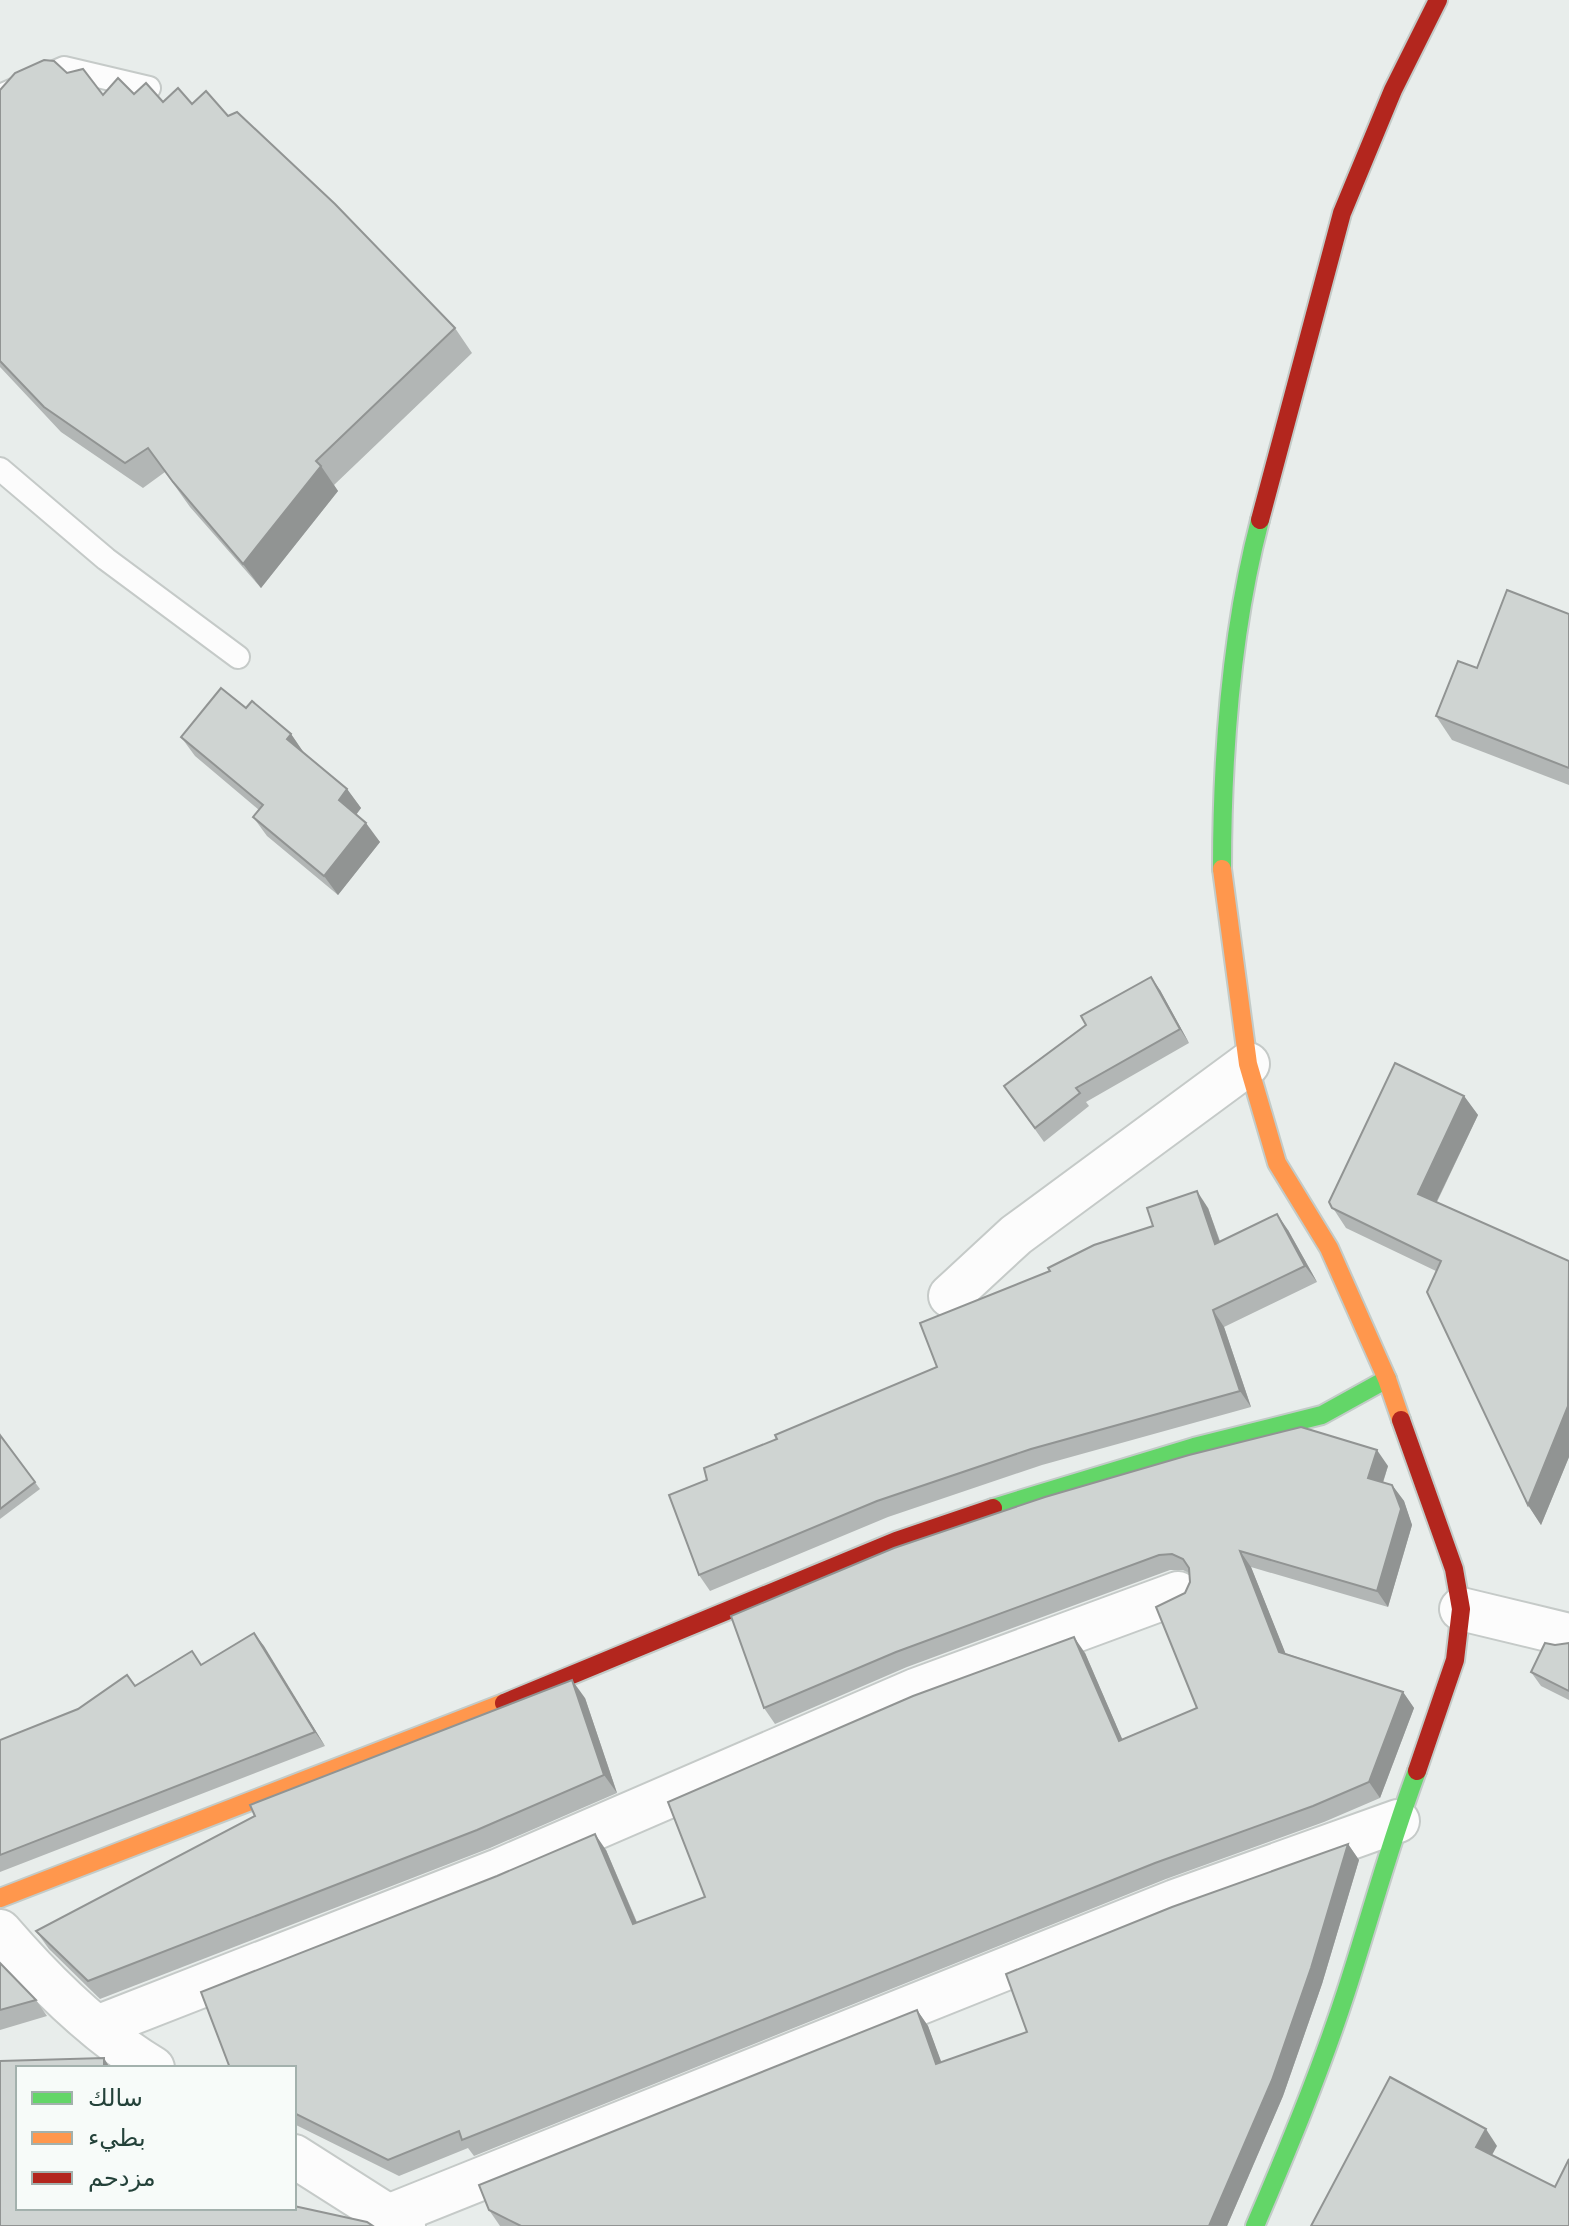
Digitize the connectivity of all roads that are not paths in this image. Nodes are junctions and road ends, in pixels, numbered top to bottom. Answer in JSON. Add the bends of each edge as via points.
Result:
{"nodes":[{"id":1,"x":1438,"y":0,"type":"edge"},
{"id":2,"x":149,"y":88,"type":"edge"},
{"id":3,"x":0,"y":96,"type":"edge"},
{"id":4,"x":0,"y":469,"type":"edge"},
{"id":5,"x":238,"y":657,"type":"dead end"},
{"id":6,"x":1248,"y":1064,"type":"junction"},
{"id":7,"x":950,"y":1296,"type":"dead end"},
{"id":8,"x":1387,"y":1379,"type":"junction"},
{"id":9,"x":1178,"y":1593,"type":"edge"},
{"id":10,"x":1461,"y":1609,"type":"junction"},
{"id":11,"x":1569,"y":1635,"type":"edge"},
{"id":12,"x":1398,"y":1821,"type":"junction"},
{"id":13,"x":0,"y":1898,"type":"edge"},
{"id":14,"x":0,"y":1931,"type":"edge"},
{"id":15,"x":97,"y":2027,"type":"junction"},
{"id":16,"x":150,"y":2066,"type":"edge"},
{"id":17,"x":296,"y":2157,"type":"edge"},
{"id":18,"x":396,"y":2221,"type":"edge"},
{"id":19,"x":1255,"y":2226,"type":"edge"}],
"edges":[{"from":1,"to":6,"type":"street","via":[[1393,90],[1342,213],[1253,548],[1239,622],[1222,799],[1222,872]]},
{"from":2,"to":3,"type":"lane","via":[[64,68]]},
{"from":4,"to":5,"type":"lane","via":[[106,559]]},
{"from":6,"to":7,"type":"street","via":[[1016,1235]]},
{"from":6,"to":8,"type":"street","via":[[1277,1163],[1329,1248]]},
{"from":8,"to":10,"type":"street","via":[[1454,1569]]},
{"from":8,"to":13,"type":"street","via":[[1322,1415],[1062,1485],[896,1541],[531,1693]]},
{"from":9,"to":15,"type":"street","via":[[915,1690],[499,1870]]},
{"from":10,"to":11,"type":"street"},
{"from":10,"to":12,"type":"street","via":[[1455,1660]]},
{"from":12,"to":18,"type":"street","via":[[1146,1913]]},
{"from":12,"to":19,"type":"street","via":[[1346,1992]]},
{"from":14,"to":15,"type":"street"},
{"from":15,"to":16,"type":"street"},
{"from":17,"to":18,"type":"street"}]}
